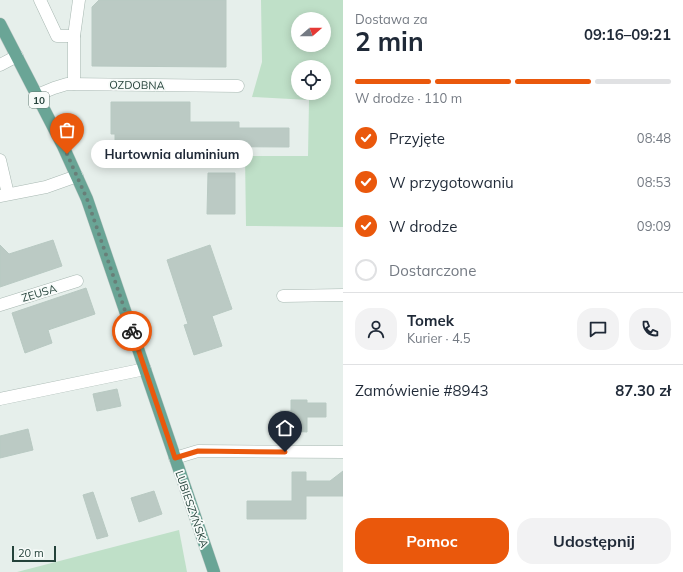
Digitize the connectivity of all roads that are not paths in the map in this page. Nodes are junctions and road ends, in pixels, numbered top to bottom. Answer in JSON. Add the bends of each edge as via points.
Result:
{"nodes":[{"id":1,"x":40,"y":0,"type":"edge"},
{"id":2,"x":79,"y":0,"type":"edge"},
{"id":3,"x":0,"y":24,"type":"edge"},
{"id":4,"x":74,"y":36,"type":"junction"},
{"id":5,"x":17,"y":56,"type":"junction"},
{"id":6,"x":0,"y":65,"type":"edge"},
{"id":7,"x":74,"y":84,"type":"junction"},
{"id":8,"x":238,"y":86,"type":"dead end"},
{"id":9,"x":37,"y":95,"type":"junction"},
{"id":10,"x":1,"y":166,"type":"edge"},
{"id":11,"x":77,"y":176,"type":"junction"},
{"id":12,"x":4,"y":195,"type":"edge"},
{"id":13,"x":77,"y":281,"type":"dead end"},
{"id":14,"x":343,"y":295,"type":"edge"},
{"id":15,"x":283,"y":296,"type":"dead end"},
{"id":16,"x":0,"y":305,"type":"edge"},
{"id":17,"x":145,"y":369,"type":"junction"},
{"id":18,"x":0,"y":399,"type":"edge"},
{"id":19,"x":343,"y":452,"type":"edge"},
{"id":20,"x":175,"y":458,"type":"junction"},
{"id":21,"x":214,"y":572,"type":"edge"}],
"edges":[{"from":1,"to":4,"type":"street","via":[[57,36]]},
{"from":2,"to":4,"type":"street"},
{"from":3,"to":5,"type":"main road","name":"LUBIESZYŃSKA","number":"10"},
{"from":4,"to":7,"type":"street"},
{"from":5,"to":6,"type":"street"},
{"from":5,"to":9,"type":"main road","name":"LUBIESZYŃSKA","number":"10"},
{"from":7,"to":8,"type":"street","name":"OZDOBNA"},
{"from":7,"to":9,"type":"street","name":"OZDOBNA","via":[[59,86]]},
{"from":9,"to":11,"type":"main road","name":"LUBIESZYŃSKA","number":"10"},
{"from":10,"to":12,"type":"street"},
{"from":11,"to":12,"type":"street","via":[[46,187]]},
{"from":11,"to":17,"type":"main road","name":"LUBIESZYŃSKA","number":"10"},
{"from":13,"to":16,"type":"street","name":"ZEUSA"},
{"from":14,"to":15,"type":"street"},
{"from":17,"to":18,"type":"street"},
{"from":17,"to":20,"type":"main road","name":"LUBIESZYŃSKA","number":"10"},
{"from":19,"to":20,"type":"street","via":[[198,451]]},
{"from":20,"to":21,"type":"main road","name":"LUBIESZYŃSKA","number":"10"}]}
